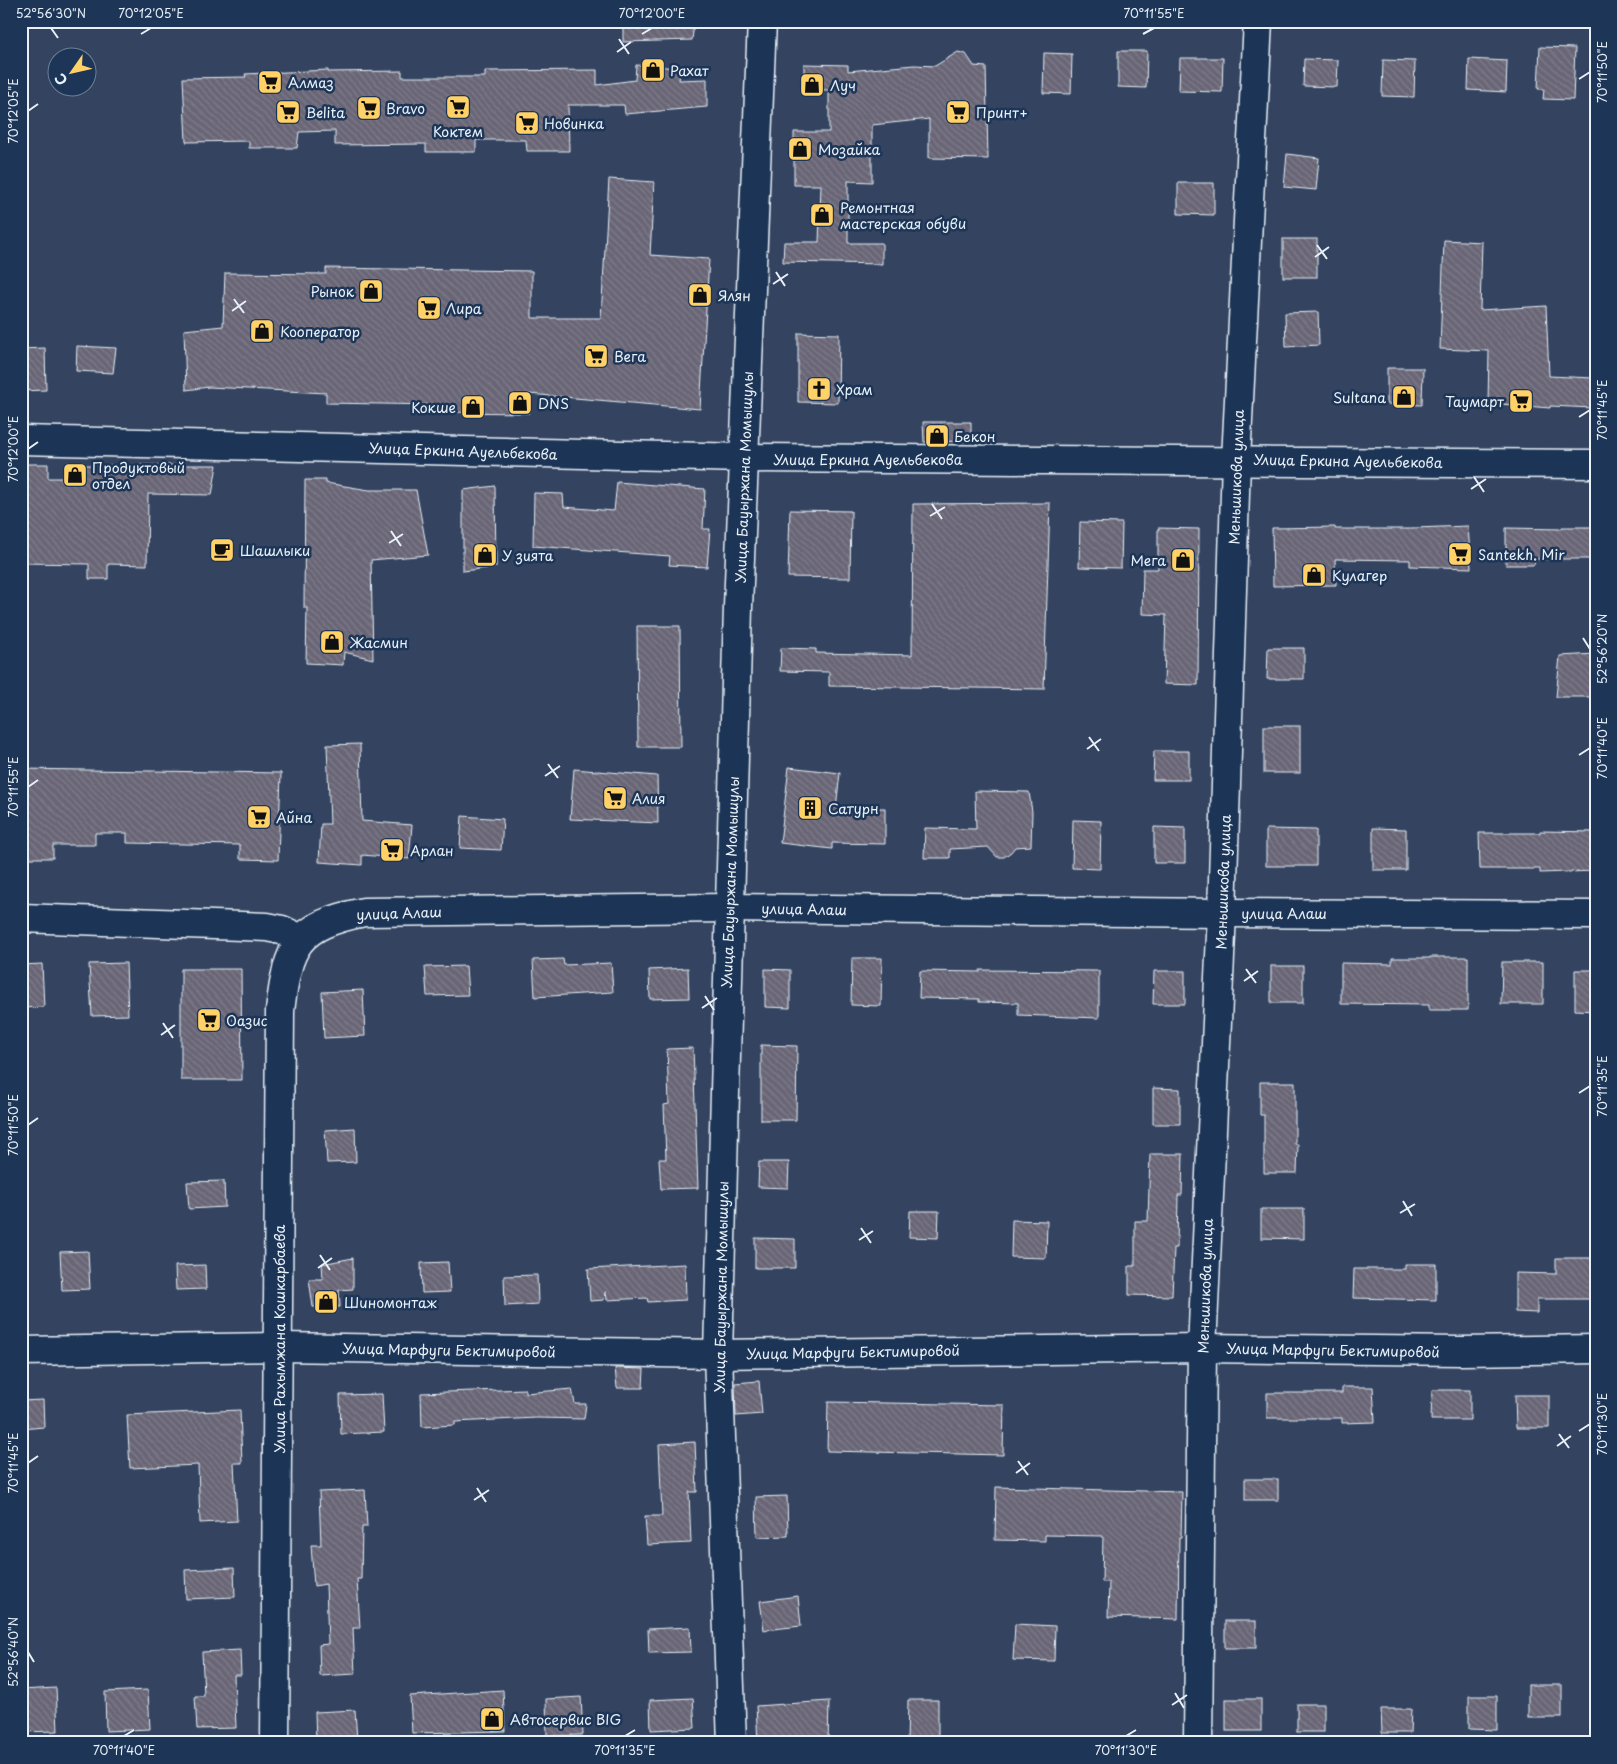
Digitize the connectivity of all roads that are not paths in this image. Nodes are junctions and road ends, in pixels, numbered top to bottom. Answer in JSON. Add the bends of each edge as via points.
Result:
{"nodes":[{"id":1,"x":762,"y":21,"type":"edge"},
{"id":2,"x":1258,"y":21,"type":"edge"},
{"id":3,"x":21,"y":440,"type":"edge"},
{"id":4,"x":745,"y":458,"type":"junction"},
{"id":5,"x":1236,"y":460,"type":"junction"},
{"id":6,"x":1596,"y":464,"type":"edge"},
{"id":7,"x":729,"y":908,"type":"junction"},
{"id":8,"x":1222,"y":913,"type":"junction"},
{"id":9,"x":1596,"y":915,"type":"edge"},
{"id":10,"x":21,"y":918,"type":"edge"},
{"id":11,"x":301,"y":939,"type":"junction"},
{"id":12,"x":279,"y":1347,"type":"junction"},
{"id":13,"x":1202,"y":1348,"type":"junction"},
{"id":14,"x":1596,"y":1349,"type":"edge"},
{"id":15,"x":21,"y":1351,"type":"edge"},
{"id":16,"x":718,"y":1354,"type":"junction"},
{"id":17,"x":275,"y":1743,"type":"edge"},
{"id":18,"x":732,"y":1743,"type":"edge"},
{"id":19,"x":1198,"y":1743,"type":"edge"}],
"edges":[{"from":1,"to":4,"type":"street","name":"Улица Бауыржана Момышулы"},
{"from":2,"to":5,"type":"street","name":"Меньшикова улица"},
{"from":3,"to":4,"type":"street","name":"Улица Еркина Ауельбекова"},
{"from":4,"to":5,"type":"street","name":"Улица Еркина Ауельбекова"},
{"from":4,"to":7,"type":"street","name":"Улица Бауыржана Момышулы"},
{"from":5,"to":6,"type":"street","name":"Улица Еркина Ауельбекова"},
{"from":5,"to":8,"type":"street","name":"Меньшикова улица"},
{"from":7,"to":8,"type":"street","name":"улица Алаш"},
{"from":7,"to":11,"type":"street","name":"улица Алаш","via":[[364,912],[316,927]]},
{"from":7,"to":16,"type":"street","name":"Улица Бауыржана Момышулы"},
{"from":8,"to":9,"type":"street","name":"улица Алаш"},
{"from":8,"to":13,"type":"street","name":"Меньшикова улица"},
{"from":10,"to":11,"type":"street","via":[[267,926]]},
{"from":11,"to":12,"type":"street","name":"Улица Рахымжана Кошкарбаева","via":[[292,953],[284,980],[280,1011]]},
{"from":12,"to":15,"type":"street","name":"Улица Марфуги Бектимировой"},
{"from":12,"to":16,"type":"street","name":"Улица Марфуги Бектимировой"},
{"from":12,"to":17,"type":"street","name":"Улица Рахымжана Кошкарбаева"},
{"from":13,"to":14,"type":"street","name":"Улица Марфуги Бектимировой"},
{"from":13,"to":16,"type":"street","name":"Улица Марфуги Бектимировой"},
{"from":13,"to":19,"type":"street","name":"Меньшикова улица"},
{"from":16,"to":18,"type":"street","name":"Улица Бауыржана Момышулы"}]}
